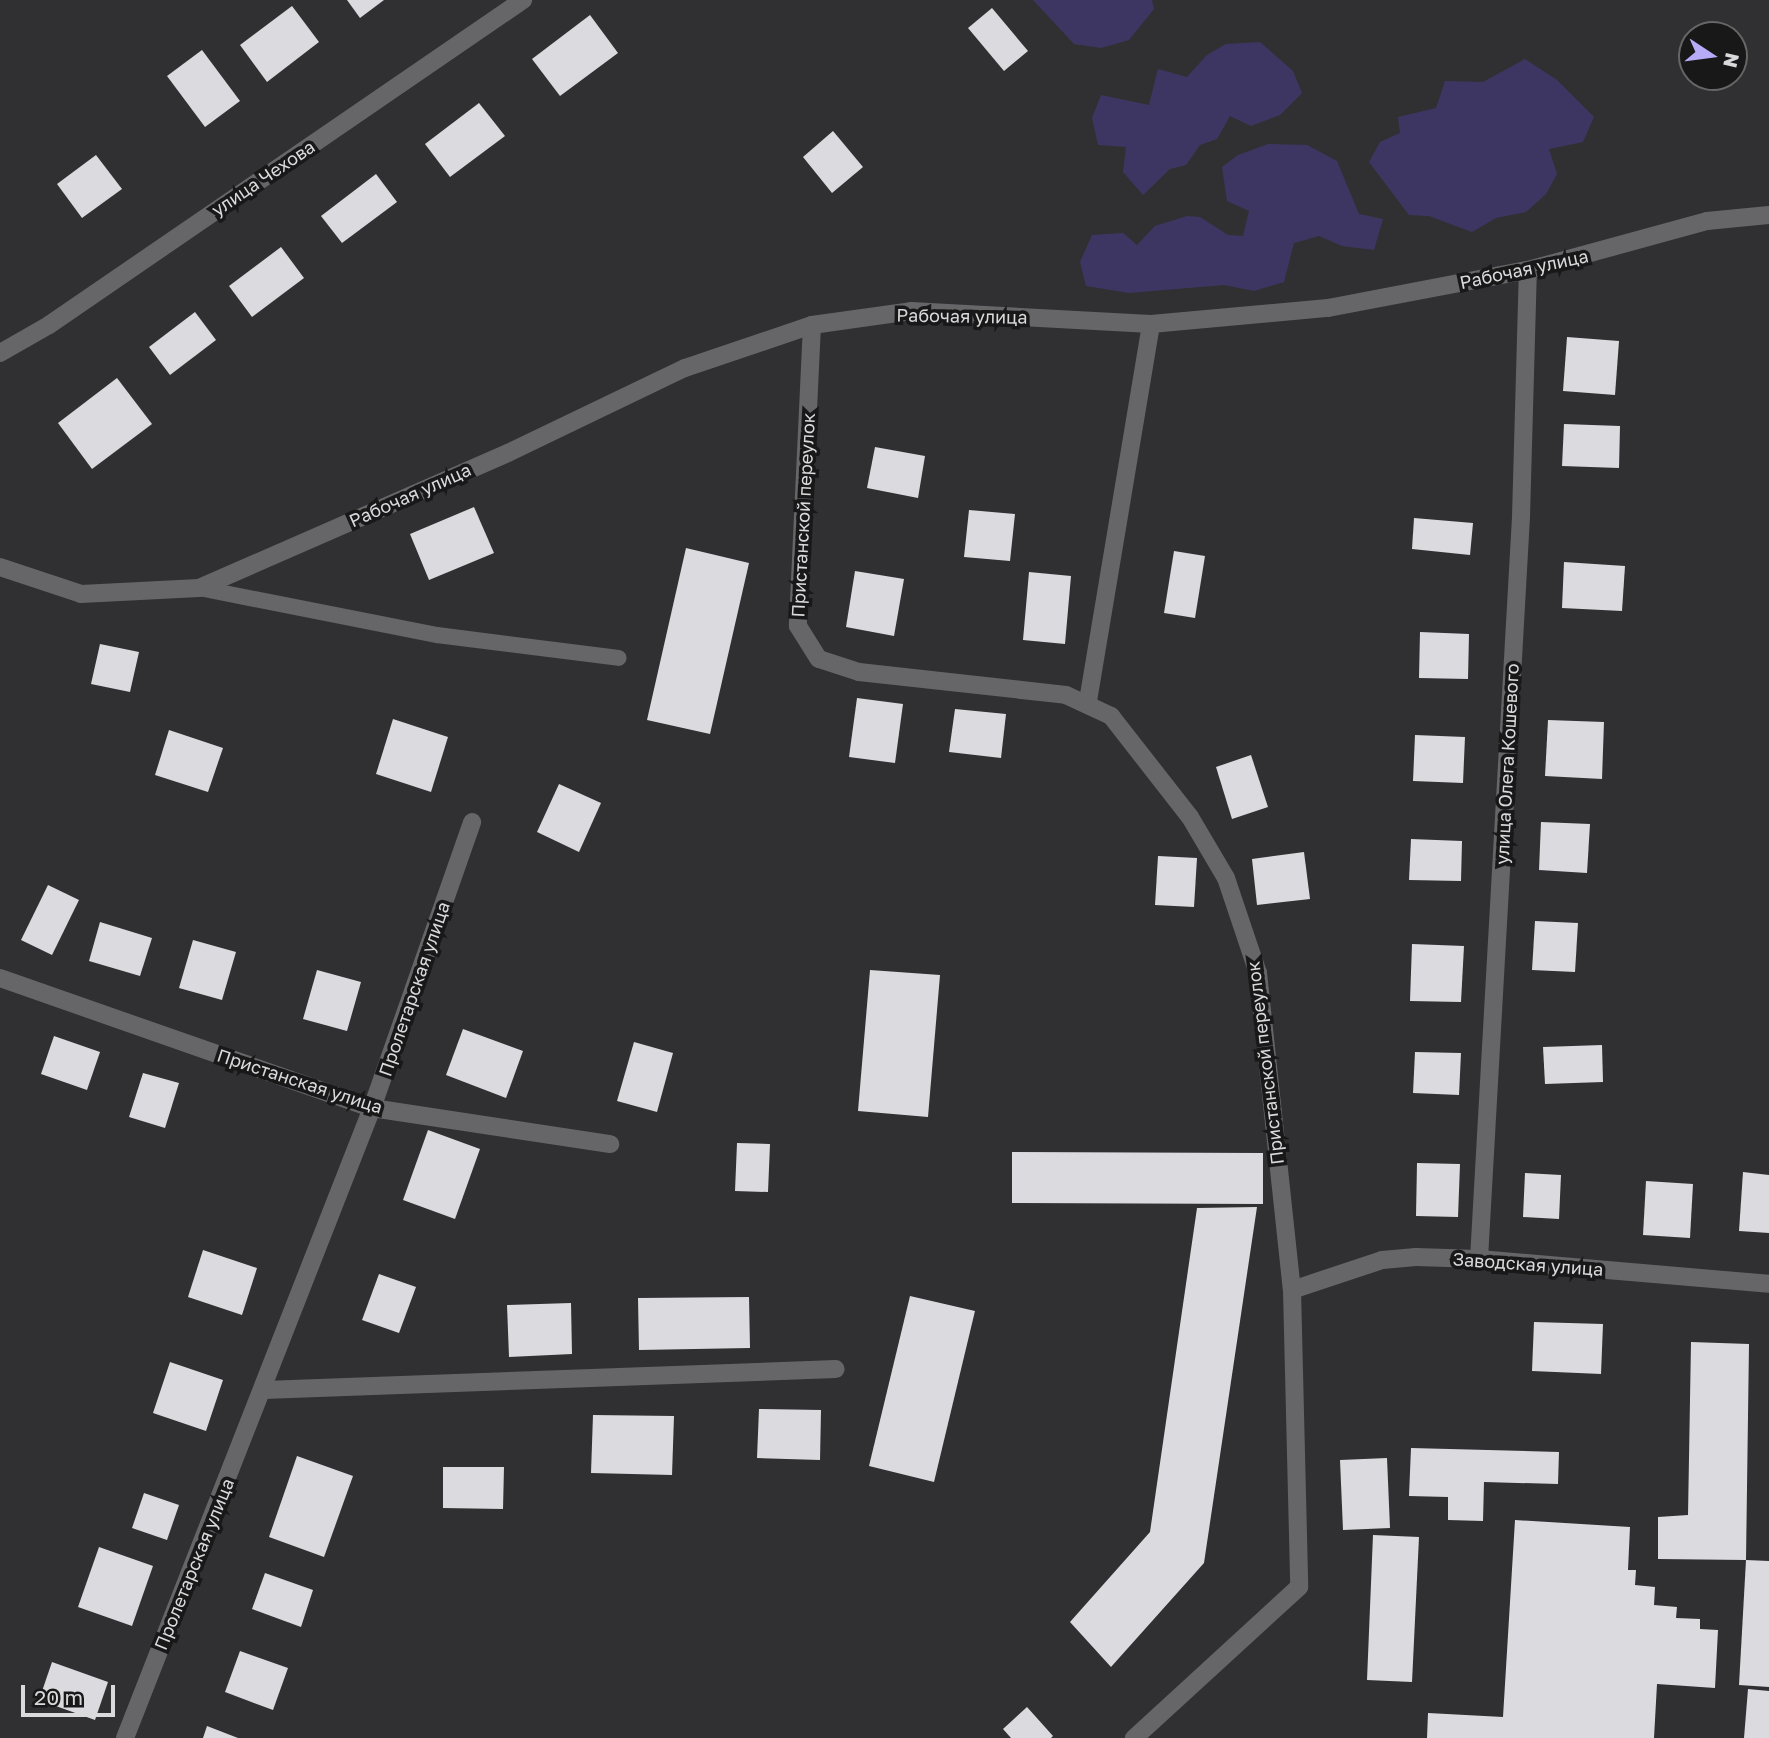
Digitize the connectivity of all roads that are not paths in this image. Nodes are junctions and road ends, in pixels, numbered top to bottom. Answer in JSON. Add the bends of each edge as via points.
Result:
{"nodes":[{"id":1,"x":523,"y":0,"type":"edge"},
{"id":2,"x":1769,"y":215,"type":"edge"},
{"id":3,"x":1528,"y":270,"type":"junction"},
{"id":4,"x":1151,"y":324,"type":"junction"},
{"id":5,"x":812,"y":325,"type":"junction"},
{"id":6,"x":0,"y":353,"type":"edge"},
{"id":7,"x":0,"y":568,"type":"edge"},
{"id":8,"x":199,"y":588,"type":"junction"},
{"id":9,"x":619,"y":658,"type":"dead end"},
{"id":10,"x":1088,"y":701,"type":"junction"},
{"id":11,"x":471,"y":822,"type":"dead end"},
{"id":12,"x":0,"y":978,"type":"edge"},
{"id":13,"x":372,"y":1108,"type":"junction"},
{"id":14,"x":610,"y":1144,"type":"dead end"},
{"id":15,"x":1479,"y":1259,"type":"junction"},
{"id":16,"x":1769,"y":1284,"type":"edge"},
{"id":17,"x":1292,"y":1290,"type":"junction"},
{"id":18,"x":836,"y":1369,"type":"dead end"},
{"id":19,"x":264,"y":1390,"type":"junction"},
{"id":20,"x":125,"y":1738,"type":"edge"},
{"id":21,"x":1134,"y":1738,"type":"edge"}],
"edges":[{"from":1,"to":6,"type":"street","name":"улица Чехова","via":[[49,325]]},
{"from":2,"to":3,"type":"street","name":"Рабочая улица","via":[[1707,221]]},
{"from":3,"to":4,"type":"street","name":"Рабочая улица","via":[[1328,308]]},
{"from":3,"to":15,"type":"street","name":"улица Олега Кошевого","via":[[1521,517]]},
{"from":4,"to":5,"type":"street","name":"Рабочая улица","via":[[911,311]]},
{"from":4,"to":10,"type":"street"},
{"from":5,"to":8,"type":"street","name":"Рабочая улица","via":[[685,368],[508,453]]},
{"from":5,"to":10,"type":"street","name":"Пристанской переулок","via":[[798,626],[819,659],[859,672]]},
{"from":7,"to":8,"type":"street","via":[[81,594]]},
{"from":8,"to":9,"type":"lane","via":[[437,635]]},
{"from":10,"to":17,"type":"street","name":"Пристанской переулок","via":[[1111,716],[1190,817],[1226,878],[1247,933],[1258,973]]},
{"from":11,"to":13,"type":"street","name":"Пролетарская улица"},
{"from":12,"to":13,"type":"street","name":"Пристанская улица"},
{"from":13,"to":14,"type":"street","name":"Пристанская улица"},
{"from":13,"to":19,"type":"street","name":"Пролетарская улица"},
{"from":15,"to":16,"type":"street","name":"Заводская улица"},
{"from":15,"to":17,"type":"street","name":"Заводская улица","via":[[1382,1260]]},
{"from":17,"to":21,"type":"street","name":"Пристанской переулок","via":[[1300,1587]]},
{"from":18,"to":19,"type":"street"},
{"from":19,"to":20,"type":"street","name":"Пролетарская улица"}]}
